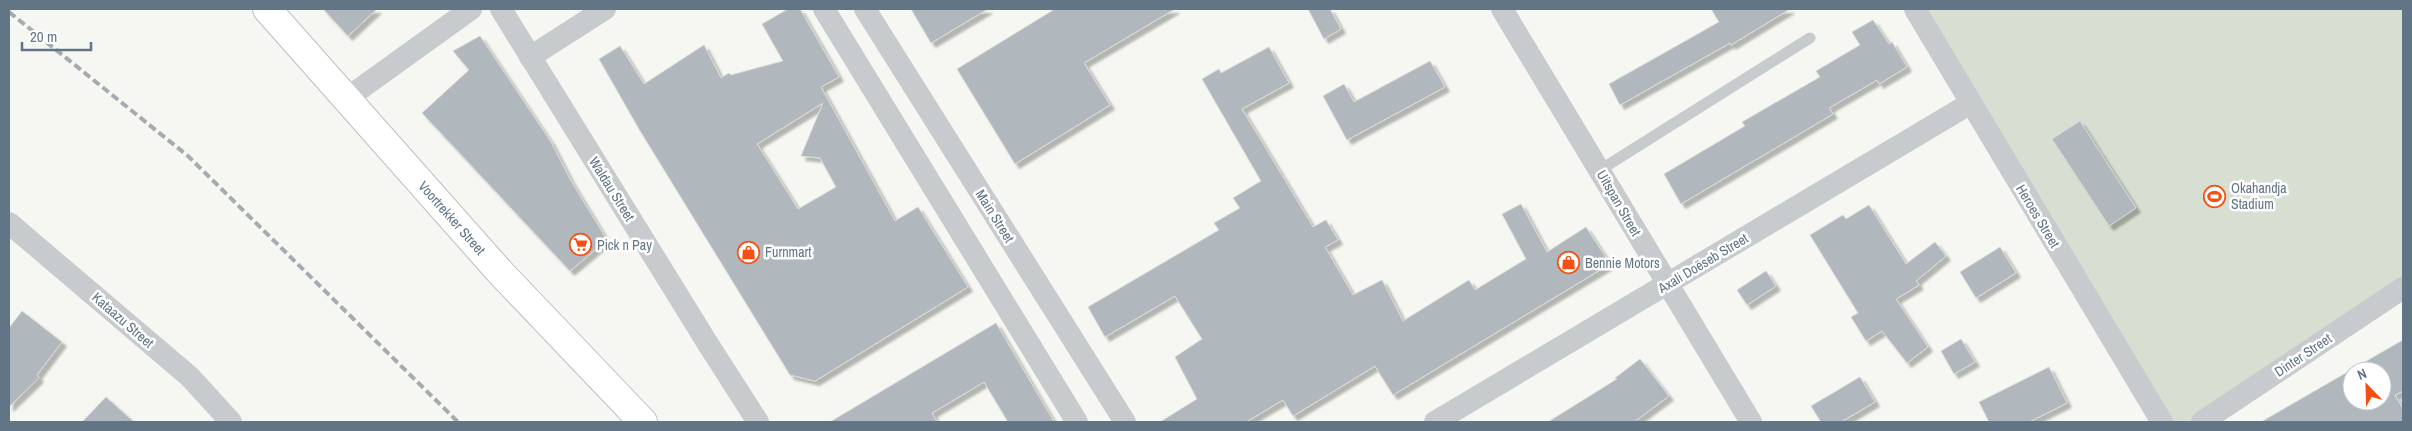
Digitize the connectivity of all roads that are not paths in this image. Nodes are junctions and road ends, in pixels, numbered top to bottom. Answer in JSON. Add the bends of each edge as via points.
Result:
{"nodes":[{"id":1,"x":267,"y":9,"type":"edge"},
{"id":2,"x":471,"y":9,"type":"edge"},
{"id":3,"x":501,"y":9,"type":"edge"},
{"id":4,"x":605,"y":9,"type":"edge"},
{"id":5,"x":824,"y":9,"type":"edge"},
{"id":6,"x":865,"y":9,"type":"edge"},
{"id":7,"x":1502,"y":9,"type":"edge"},
{"id":8,"x":1915,"y":9,"type":"edge"},
{"id":9,"x":1810,"y":38,"type":"dead end"},
{"id":10,"x":530,"y":57,"type":"junction"},
{"id":11,"x":346,"y":99,"type":"junction"},
{"id":12,"x":1971,"y":103,"type":"junction"},
{"id":13,"x":1600,"y":170,"type":"junction"},
{"id":14,"x":11,"y":229,"type":"edge"},
{"id":15,"x":1667,"y":285,"type":"junction"},
{"id":16,"x":2403,"y":288,"type":"edge"},
{"id":17,"x":231,"y":422,"type":"edge"},
{"id":18,"x":643,"y":422,"type":"edge"},
{"id":19,"x":758,"y":422,"type":"edge"},
{"id":20,"x":1078,"y":422,"type":"edge"},
{"id":21,"x":1125,"y":422,"type":"edge"},
{"id":22,"x":1435,"y":422,"type":"edge"},
{"id":23,"x":1751,"y":422,"type":"edge"},
{"id":24,"x":2162,"y":422,"type":"edge"},
{"id":25,"x":2202,"y":422,"type":"edge"}],
"edges":[{"from":1,"to":11,"type":"main road","name":"Voortrekker Street"},
{"from":2,"to":11,"type":"street"},
{"from":3,"to":10,"type":"street","name":"Waldau Street"},
{"from":4,"to":10,"type":"street"},
{"from":5,"to":20,"type":"street"},
{"from":6,"to":21,"type":"street","name":"Main Street"},
{"from":7,"to":13,"type":"street","name":"Uitspan Street"},
{"from":8,"to":12,"type":"street","name":"Heroes Street"},
{"from":9,"to":13,"type":"lane"},
{"from":10,"to":19,"type":"street","name":"Waldau Street"},
{"from":11,"to":18,"type":"main road","name":"Voortrekker Street","via":[[499,271]]},
{"from":12,"to":15,"type":"street","name":"Axali Doëseb Street"},
{"from":12,"to":24,"type":"street","name":"Heroes Street"},
{"from":13,"to":15,"type":"street","name":"Uitspan Street"},
{"from":14,"to":17,"type":"street","name":"Kataazu Street","via":[[190,377]]},
{"from":15,"to":22,"type":"street","name":"Axali Doëseb Street"},
{"from":15,"to":23,"type":"street","name":"Uitspan Street"},
{"from":16,"to":25,"type":"street","name":"Dinter Street"}]}
